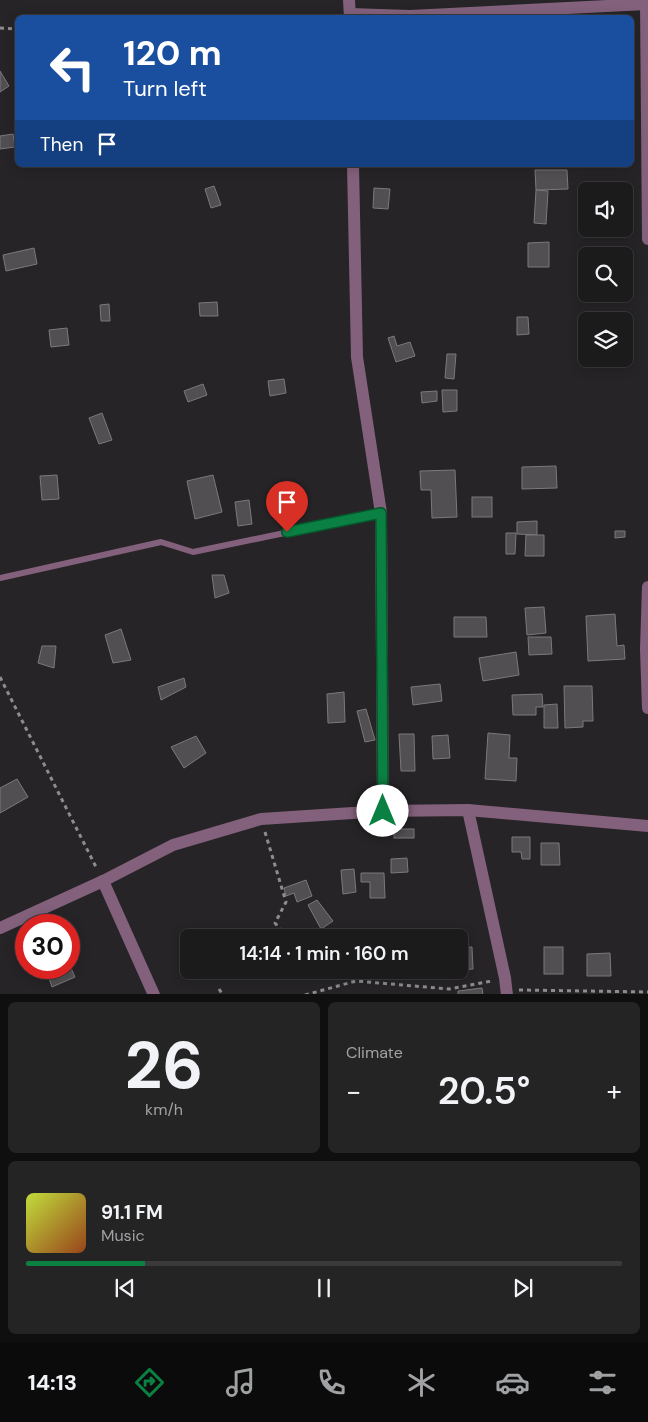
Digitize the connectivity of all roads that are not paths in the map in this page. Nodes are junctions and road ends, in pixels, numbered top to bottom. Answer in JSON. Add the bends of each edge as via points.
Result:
{"nodes":[{"id":1,"x":349,"y":0,"type":"edge"},
{"id":2,"x":647,"y":3,"type":"edge"},
{"id":3,"x":350,"y":15,"type":"edge"},
{"id":4,"x":428,"y":15,"type":"edge"},
{"id":5,"x":647,"y":157,"type":"edge"},
{"id":6,"x":353,"y":167,"type":"edge"},
{"id":7,"x":648,"y":239,"type":"edge"},
{"id":8,"x":381,"y":513,"type":"junction"},
{"id":9,"x":0,"y":578,"type":"edge"},
{"id":10,"x":648,"y":587,"type":"edge"},
{"id":11,"x":648,"y":708,"type":"edge"},
{"id":12,"x":468,"y":810,"type":"junction"},
{"id":13,"x":383,"y":811,"type":"junction"},
{"id":14,"x":648,"y":826,"type":"edge"},
{"id":15,"x":103,"y":880,"type":"junction"},
{"id":16,"x":0,"y":928,"type":"edge"},
{"id":17,"x":507,"y":988,"type":"edge"},
{"id":18,"x":154,"y":994,"type":"edge"}],
"edges":[{"from":1,"to":3,"type":"street"},
{"from":2,"to":4,"type":"street"},
{"from":2,"to":5,"type":"street"},
{"from":5,"to":7,"type":"street"},
{"from":6,"to":8,"type":"street","via":[[357,357]]},
{"from":8,"to":9,"type":"lane","via":[[193,552],[161,542]]},
{"from":8,"to":13,"type":"street"},
{"from":10,"to":11,"type":"street"},
{"from":12,"to":13,"type":"street"},
{"from":12,"to":14,"type":"street"},
{"from":12,"to":17,"type":"street"},
{"from":13,"to":15,"type":"street","via":[[261,819],[173,845]]},
{"from":15,"to":16,"type":"street"},
{"from":15,"to":18,"type":"street"}]}
